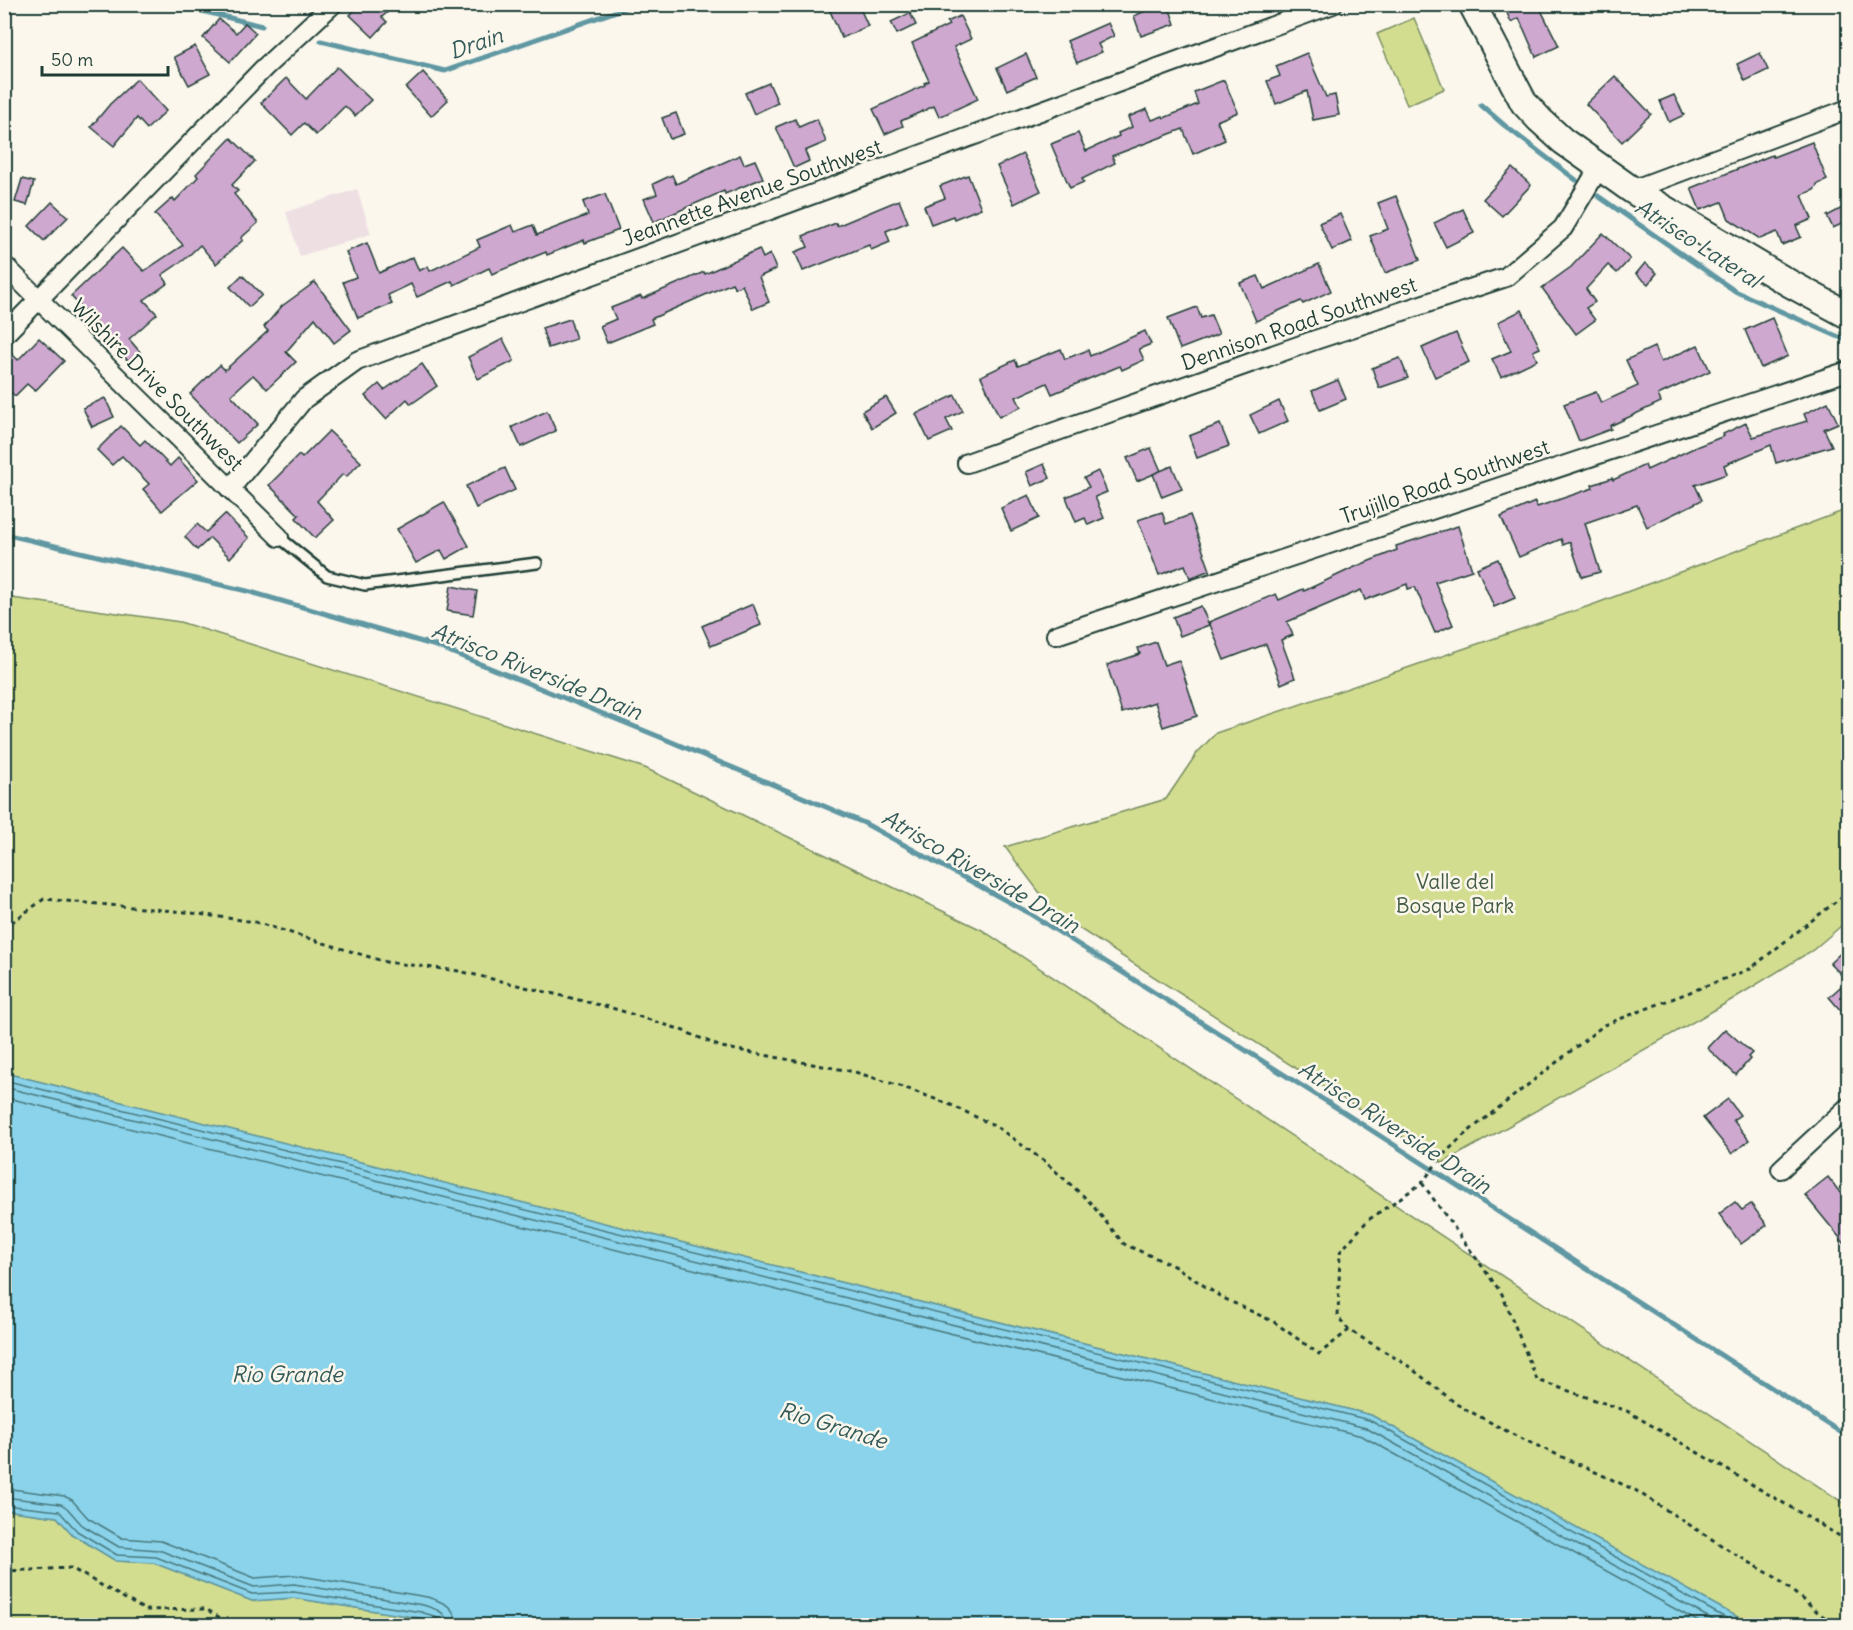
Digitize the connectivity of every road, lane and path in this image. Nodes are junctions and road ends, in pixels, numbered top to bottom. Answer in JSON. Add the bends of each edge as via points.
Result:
{"nodes":[{"id":1,"x":333,"y":4,"type":"edge"},
{"id":2,"x":1333,"y":4,"type":"edge"},
{"id":3,"x":1472,"y":4,"type":"edge"},
{"id":4,"x":1848,"y":109,"type":"edge"},
{"id":5,"x":1600,"y":166,"type":"junction"},
{"id":6,"x":1632,"y":190,"type":"junction"},
{"id":7,"x":4,"y":265,"type":"edge"},
{"id":8,"x":39,"y":300,"type":"junction"},
{"id":9,"x":1848,"y":315,"type":"edge"},
{"id":10,"x":4,"y":335,"type":"edge"},
{"id":11,"x":1848,"y":370,"type":"edge"},
{"id":12,"x":967,"y":463,"type":"dead end"},
{"id":13,"x":230,"y":489,"type":"junction"},
{"id":14,"x":279,"y":537,"type":"joint"},
{"id":15,"x":537,"y":563,"type":"dead end"},
{"id":16,"x":1056,"y":635,"type":"dead end"},
{"id":17,"x":1848,"y":892,"type":"edge"},
{"id":18,"x":4,"y":928,"type":"edge"},
{"id":19,"x":1848,"y":1107,"type":"edge"},
{"id":20,"x":1781,"y":1169,"type":"dead end"},
{"id":21,"x":1422,"y":1183,"type":"junction"},
{"id":22,"x":1349,"y":1330,"type":"junction"},
{"id":23,"x":1848,"y":1541,"type":"edge"},
{"id":24,"x":4,"y":1570,"type":"edge"},
{"id":25,"x":233,"y":1626,"type":"edge"},
{"id":26,"x":1837,"y":1626,"type":"edge"}],
"edges":[{"from":1,"to":8,"type":"street","via":[[264,68]]},
{"from":2,"to":13,"type":"street","name":"Jeannette Avenue Southwest","via":[[357,361],[304,399]]},
{"from":3,"to":5,"type":"street","via":[[1524,103],[1563,141]]},
{"from":4,"to":6,"type":"street"},
{"from":5,"to":6,"type":"street"},
{"from":5,"to":12,"type":"street","name":"Dennison Road Southwest","via":[[1563,228],[1506,277]]},
{"from":6,"to":9,"type":"street"},
{"from":7,"to":8,"type":"street","name":"Wilshire Drive Southwest"},
{"from":8,"to":10,"type":"street"},
{"from":8,"to":13,"type":"street","name":"Wilshire Drive Southwest"},
{"from":11,"to":16,"type":"street","name":"Trujillo Road Southwest"},
{"from":13,"to":14,"type":"street","name":"Wilshire Drive Southwest"},
{"from":14,"to":15,"type":"lane","via":[[327,576],[365,585]]},
{"from":17,"to":21,"type":"path","via":[[1750,969],[1604,1026],[1464,1135]]},
{"from":18,"to":22,"type":"path","via":[[44,899],[255,922],[386,962],[459,971],[612,1008],[721,1047],[855,1072],[942,1102],[997,1127],[1088,1200],[1124,1244],[1176,1267],[1221,1297],[1274,1322],[1319,1353]]},
{"from":19,"to":20,"type":"street"},
{"from":21,"to":22,"type":"path","via":[[1368,1220],[1340,1252],[1338,1317]]},
{"from":21,"to":23,"type":"path","via":[[1502,1293],[1537,1380],[1627,1411]]},
{"from":22,"to":26,"type":"path","via":[[1407,1365],[1458,1405],[1635,1490],[1774,1577]]},
{"from":24,"to":25,"type":"path","via":[[71,1568],[145,1610],[206,1609]]}]}
